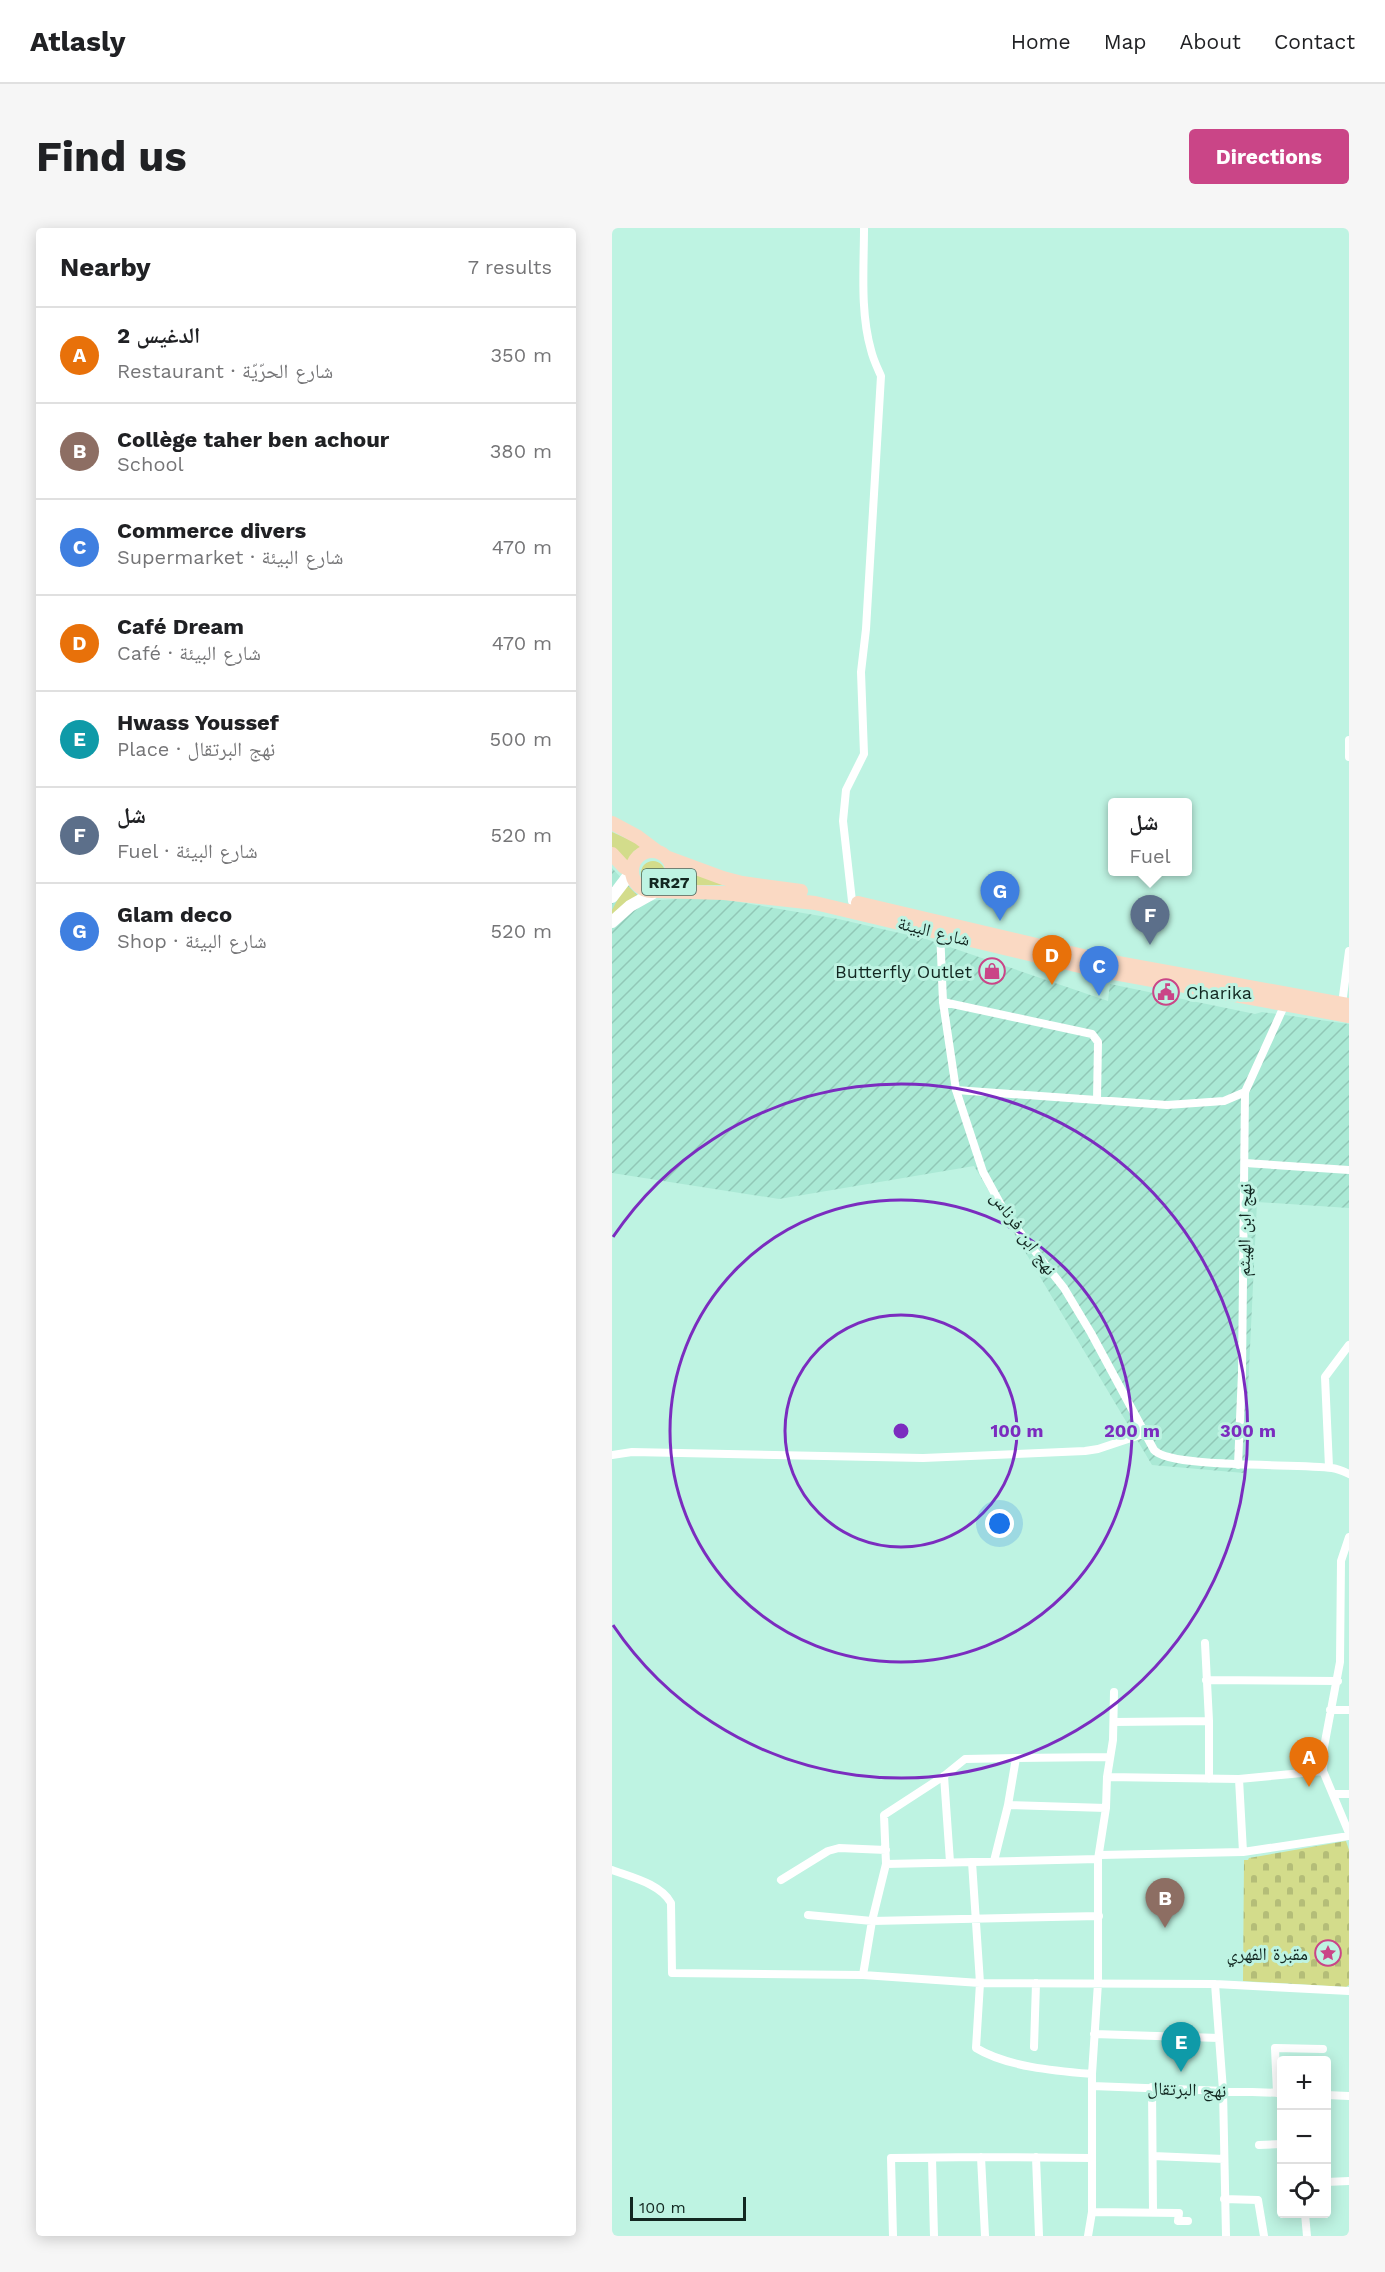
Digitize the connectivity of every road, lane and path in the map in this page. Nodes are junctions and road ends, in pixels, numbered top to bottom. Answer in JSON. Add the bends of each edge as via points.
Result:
{"nodes":[{"id":1,"x":864,"y":228,"type":"edge"},
{"id":2,"x":1349,"y":740,"type":"edge"},
{"id":3,"x":1349,"y":757,"type":"edge"},
{"id":4,"x":612,"y":823,"type":"edge"},
{"id":5,"x":612,"y":854,"type":"edge"},
{"id":6,"x":662,"y":855,"type":"junction"},
{"id":7,"x":632,"y":871,"type":"junction"},
{"id":8,"x":656,"y":891,"type":"junction"},
{"id":9,"x":612,"y":897,"type":"edge"},
{"id":10,"x":852,"y":902,"type":"junction"},
{"id":11,"x":612,"y":922,"type":"edge"},
{"id":12,"x":939,"y":927,"type":"junction"},
{"id":13,"x":1349,"y":951,"type":"edge"},
{"id":14,"x":943,"y":1002,"type":"junction"},
{"id":15,"x":1285,"y":1005,"type":"junction"},
{"id":16,"x":1347,"y":1009,"type":"edge"},
{"id":17,"x":956,"y":1090,"type":"junction"},
{"id":18,"x":1245,"y":1092,"type":"junction"},
{"id":19,"x":1096,"y":1100,"type":"junction"},
{"id":20,"x":1245,"y":1163,"type":"junction"},
{"id":21,"x":1349,"y":1170,"type":"edge"},
{"id":22,"x":1349,"y":1345,"type":"edge"},
{"id":23,"x":1146,"y":1433,"type":"junction"},
{"id":24,"x":612,"y":1455,"type":"edge"},
{"id":25,"x":1238,"y":1465,"type":"junction"},
{"id":26,"x":1329,"y":1467,"type":"junction"},
{"id":27,"x":1349,"y":1474,"type":"edge"},
{"id":28,"x":1349,"y":1538,"type":"edge"},
{"id":29,"x":1349,"y":1626,"type":"edge"},
{"id":30,"x":1340,"y":1633,"type":"junction"},
{"id":31,"x":1205,"y":1643,"type":"dead end"},
{"id":32,"x":1345,"y":1661,"type":"edge"},
{"id":33,"x":1206,"y":1680,"type":"junction"},
{"id":34,"x":1338,"y":1681,"type":"junction"},
{"id":35,"x":1114,"y":1692,"type":"dead end"},
{"id":36,"x":1330,"y":1710,"type":"junction"},
{"id":37,"x":1349,"y":1710,"type":"edge"},
{"id":38,"x":1209,"y":1721,"type":"junction"},
{"id":39,"x":1114,"y":1722,"type":"junction"},
{"id":40,"x":1109,"y":1757,"type":"junction"},
{"id":41,"x":1016,"y":1758,"type":"junction"},
{"id":42,"x":1323,"y":1771,"type":"junction"},
{"id":43,"x":944,"y":1776,"type":"junction"},
{"id":44,"x":1107,"y":1777,"type":"junction"},
{"id":45,"x":1209,"y":1779,"type":"junction"},
{"id":46,"x":1239,"y":1779,"type":"junction"},
{"id":47,"x":1333,"y":1794,"type":"junction"},
{"id":48,"x":1349,"y":1794,"type":"edge"},
{"id":49,"x":1008,"y":1805,"type":"junction"},
{"id":50,"x":1106,"y":1808,"type":"junction"},
{"id":51,"x":1349,"y":1834,"type":"edge"},
{"id":52,"x":886,"y":1850,"type":"junction"},
{"id":53,"x":1243,"y":1852,"type":"junction"},
{"id":54,"x":1099,"y":1857,"type":"junction"},
{"id":55,"x":994,"y":1861,"type":"junction"},
{"id":56,"x":950,"y":1862,"type":"junction"},
{"id":57,"x":972,"y":1862,"type":"junction"},
{"id":58,"x":886,"y":1864,"type":"junction"},
{"id":59,"x":612,"y":1870,"type":"edge"},
{"id":60,"x":781,"y":1880,"type":"dead end"},
{"id":61,"x":808,"y":1915,"type":"dead end"},
{"id":62,"x":1099,"y":1916,"type":"junction"},
{"id":63,"x":975,"y":1920,"type":"junction"},
{"id":64,"x":872,"y":1921,"type":"junction"},
{"id":65,"x":863,"y":1975,"type":"junction"},
{"id":66,"x":980,"y":1983,"type":"junction"},
{"id":67,"x":1036,"y":1983,"type":"junction"},
{"id":68,"x":1098,"y":1983,"type":"junction"},
{"id":69,"x":1215,"y":1984,"type":"junction"},
{"id":70,"x":1349,"y":1991,"type":"edge"},
{"id":71,"x":1094,"y":2034,"type":"junction"},
{"id":72,"x":1219,"y":2038,"type":"junction"},
{"id":73,"x":1034,"y":2047,"type":"dead end"},
{"id":74,"x":1323,"y":2049,"type":"dead end"},
{"id":75,"x":1277,"y":2070,"type":"edge"},
{"id":76,"x":1092,"y":2074,"type":"junction"},
{"id":77,"x":1092,"y":2086,"type":"junction"},
{"id":78,"x":1152,"y":2087,"type":"junction"},
{"id":79,"x":1223,"y":2090,"type":"junction"},
{"id":80,"x":1277,"y":2093,"type":"edge"},
{"id":81,"x":1331,"y":2095,"type":"edge"},
{"id":82,"x":1349,"y":2096,"type":"edge"},
{"id":83,"x":1277,"y":2144,"type":"edge"},
{"id":84,"x":1259,"y":2145,"type":"dead end"},
{"id":85,"x":1153,"y":2156,"type":"junction"},
{"id":86,"x":981,"y":2157,"type":"junction"},
{"id":87,"x":1036,"y":2157,"type":"junction"},
{"id":88,"x":932,"y":2158,"type":"junction"},
{"id":89,"x":1091,"y":2158,"type":"junction"},
{"id":90,"x":1224,"y":2159,"type":"junction"},
{"id":91,"x":1349,"y":2181,"type":"edge"},
{"id":92,"x":1331,"y":2182,"type":"edge"},
{"id":93,"x":1224,"y":2199,"type":"junction"},
{"id":94,"x":1092,"y":2212,"type":"junction"},
{"id":95,"x":1153,"y":2212,"type":"junction"},
{"id":96,"x":1305,"y":2218,"type":"edge"},
{"id":97,"x":1188,"y":2222,"type":"dead end"},
{"id":98,"x":893,"y":2236,"type":"edge"},
{"id":99,"x":934,"y":2236,"type":"edge"},
{"id":100,"x":986,"y":2236,"type":"edge"},
{"id":101,"x":1039,"y":2236,"type":"edge"},
{"id":102,"x":1088,"y":2236,"type":"edge"},
{"id":103,"x":1226,"y":2236,"type":"edge"},
{"id":104,"x":1264,"y":2236,"type":"edge"},
{"id":105,"x":1307,"y":2236,"type":"edge"}],
"edges":[{"from":1,"to":10,"type":"street","via":[[867,332],[880,376],[861,672],[864,754],[846,790],[843,821]]},
{"from":2,"to":3,"type":"street"},
{"from":4,"to":6,"type":"main road","number":"RR27"},
{"from":5,"to":7,"type":"main road","number":"RR27"},
{"from":6,"to":7,"type":"main road","number":"RR27","via":[[648,852],[638,856]]},
{"from":6,"to":8,"type":"main road","number":"RR27","via":[[672,877]]},
{"from":6,"to":10,"type":"main road","name":"شارع البيئة","number":"RR27","via":[[742,883]]},
{"from":7,"to":8,"type":"main road","number":"RR27","via":[[637,885]]},
{"from":7,"to":9,"type":"main road"},
{"from":8,"to":11,"type":"main road"},
{"from":8,"to":12,"type":"main road","name":"شارع البيئة","number":"RR27","via":[[724,892],[790,899]]},
{"from":10,"to":12,"type":"main road","name":"شارع البيئة","number":"RR27"},
{"from":12,"to":14,"type":"street","name":"نهج ابن فرناس"},
{"from":12,"to":15,"type":"main road","name":"شارع البيئة","number":"RR27","via":[[1092,969]]},
{"from":12,"to":16,"type":"main road","name":"شارع البيئة","number":"RR27"},
{"from":13,"to":16,"type":"street"},
{"from":14,"to":17,"type":"street","name":"نهج ابن فرناس"},
{"from":14,"to":19,"type":"street","via":[[1092,1034],[1098,1042]]},
{"from":15,"to":16,"type":"main road","name":"شارع البيئة","number":"RR27"},
{"from":15,"to":18,"type":"street","name":"نهج ابن الهيثم"},
{"from":17,"to":19,"type":"street"},
{"from":17,"to":23,"type":"street","name":"نهج ابن فرناس","via":[[977,1158],[996,1197],[1064,1288]]},
{"from":18,"to":19,"type":"street","via":[[1224,1101],[1178,1104]]},
{"from":18,"to":20,"type":"street","name":"نهج ابن الهيثم"},
{"from":20,"to":21,"type":"street"},
{"from":20,"to":25,"type":"street","name":"نهج ابن الهيثم"},
{"from":22,"to":26,"type":"street","via":[[1325,1377]]},
{"from":23,"to":24,"type":"street","via":[[1085,1451],[934,1458],[632,1452]]},
{"from":23,"to":25,"type":"street","name":"نهج ابن فرناس","via":[[1157,1453]]},
{"from":25,"to":26,"type":"street"},
{"from":26,"to":27,"type":"street"},
{"from":28,"to":30,"type":"street","via":[[1341,1561]]},
{"from":29,"to":30,"type":"street"},
{"from":30,"to":32,"type":"street"},
{"from":31,"to":33,"type":"street"},
{"from":32,"to":34,"type":"street"},
{"from":33,"to":34,"type":"street"},
{"from":33,"to":38,"type":"street"},
{"from":34,"to":36,"type":"street"},
{"from":35,"to":39,"type":"street"},
{"from":36,"to":37,"type":"street"},
{"from":36,"to":42,"type":"street"},
{"from":38,"to":39,"type":"street"},
{"from":38,"to":45,"type":"street"},
{"from":39,"to":40,"type":"street"},
{"from":40,"to":41,"type":"street"},
{"from":40,"to":44,"type":"street"},
{"from":41,"to":43,"type":"street","via":[[965,1759]]},
{"from":41,"to":49,"type":"street"},
{"from":42,"to":46,"type":"street"},
{"from":42,"to":47,"type":"street"},
{"from":43,"to":52,"type":"street","via":[[884,1815]]},
{"from":43,"to":56,"type":"street"},
{"from":44,"to":45,"type":"street"},
{"from":44,"to":50,"type":"street"},
{"from":45,"to":46,"type":"street"},
{"from":46,"to":53,"type":"street"},
{"from":47,"to":48,"type":"street"},
{"from":47,"to":51,"type":"street"},
{"from":49,"to":50,"type":"street"},
{"from":49,"to":55,"type":"street"},
{"from":50,"to":54,"type":"street"},
{"from":51,"to":53,"type":"street"},
{"from":52,"to":58,"type":"street"},
{"from":52,"to":60,"type":"street","via":[[828,1851]]},
{"from":53,"to":54,"type":"street"},
{"from":54,"to":55,"type":"street"},
{"from":54,"to":62,"type":"street"},
{"from":55,"to":57,"type":"street"},
{"from":56,"to":57,"type":"street"},
{"from":56,"to":58,"type":"street"},
{"from":57,"to":63,"type":"street"},
{"from":58,"to":64,"type":"street"},
{"from":59,"to":65,"type":"street","via":[[662,1891],[669,1899],[672,1972]]},
{"from":61,"to":64,"type":"street"},
{"from":62,"to":63,"type":"street"},
{"from":62,"to":68,"type":"street"},
{"from":63,"to":64,"type":"street"},
{"from":63,"to":66,"type":"street"},
{"from":64,"to":65,"type":"street"},
{"from":65,"to":66,"type":"street"},
{"from":66,"to":67,"type":"street"},
{"from":66,"to":76,"type":"street","via":[[976,2048],[1041,2068]]},
{"from":67,"to":68,"type":"street"},
{"from":67,"to":73,"type":"street"},
{"from":68,"to":69,"type":"street"},
{"from":68,"to":71,"type":"street"},
{"from":69,"to":70,"type":"street"},
{"from":69,"to":72,"type":"street"},
{"from":71,"to":72,"type":"street"},
{"from":71,"to":76,"type":"street"},
{"from":72,"to":79,"type":"street"},
{"from":74,"to":75,"type":"street","via":[[1275,2048]]},
{"from":76,"to":77,"type":"street"},
{"from":77,"to":78,"type":"street","name":"نهج البرتقال"},
{"from":77,"to":89,"type":"street"},
{"from":78,"to":79,"type":"street","name":"نهج البرتقال"},
{"from":78,"to":85,"type":"street"},
{"from":79,"to":80,"type":"street","name":"نهج البرتقال"},
{"from":79,"to":90,"type":"street"},
{"from":81,"to":82,"type":"street"},
{"from":83,"to":84,"type":"street"},
{"from":85,"to":90,"type":"street"},
{"from":85,"to":95,"type":"street"},
{"from":86,"to":87,"type":"street"},
{"from":86,"to":88,"type":"street"},
{"from":86,"to":100,"type":"street"},
{"from":87,"to":89,"type":"street"},
{"from":87,"to":101,"type":"street"},
{"from":88,"to":98,"type":"street","via":[[891,2158]]},
{"from":88,"to":99,"type":"street"},
{"from":89,"to":94,"type":"street"},
{"from":90,"to":93,"type":"street"},
{"from":91,"to":92,"type":"street"},
{"from":93,"to":103,"type":"street"},
{"from":93,"to":104,"type":"street","via":[[1258,2200]]},
{"from":94,"to":95,"type":"street"},
{"from":94,"to":102,"type":"street"},
{"from":95,"to":97,"type":"street","via":[[1179,2213],[1178,2221]]},
{"from":96,"to":105,"type":"street"}]}
